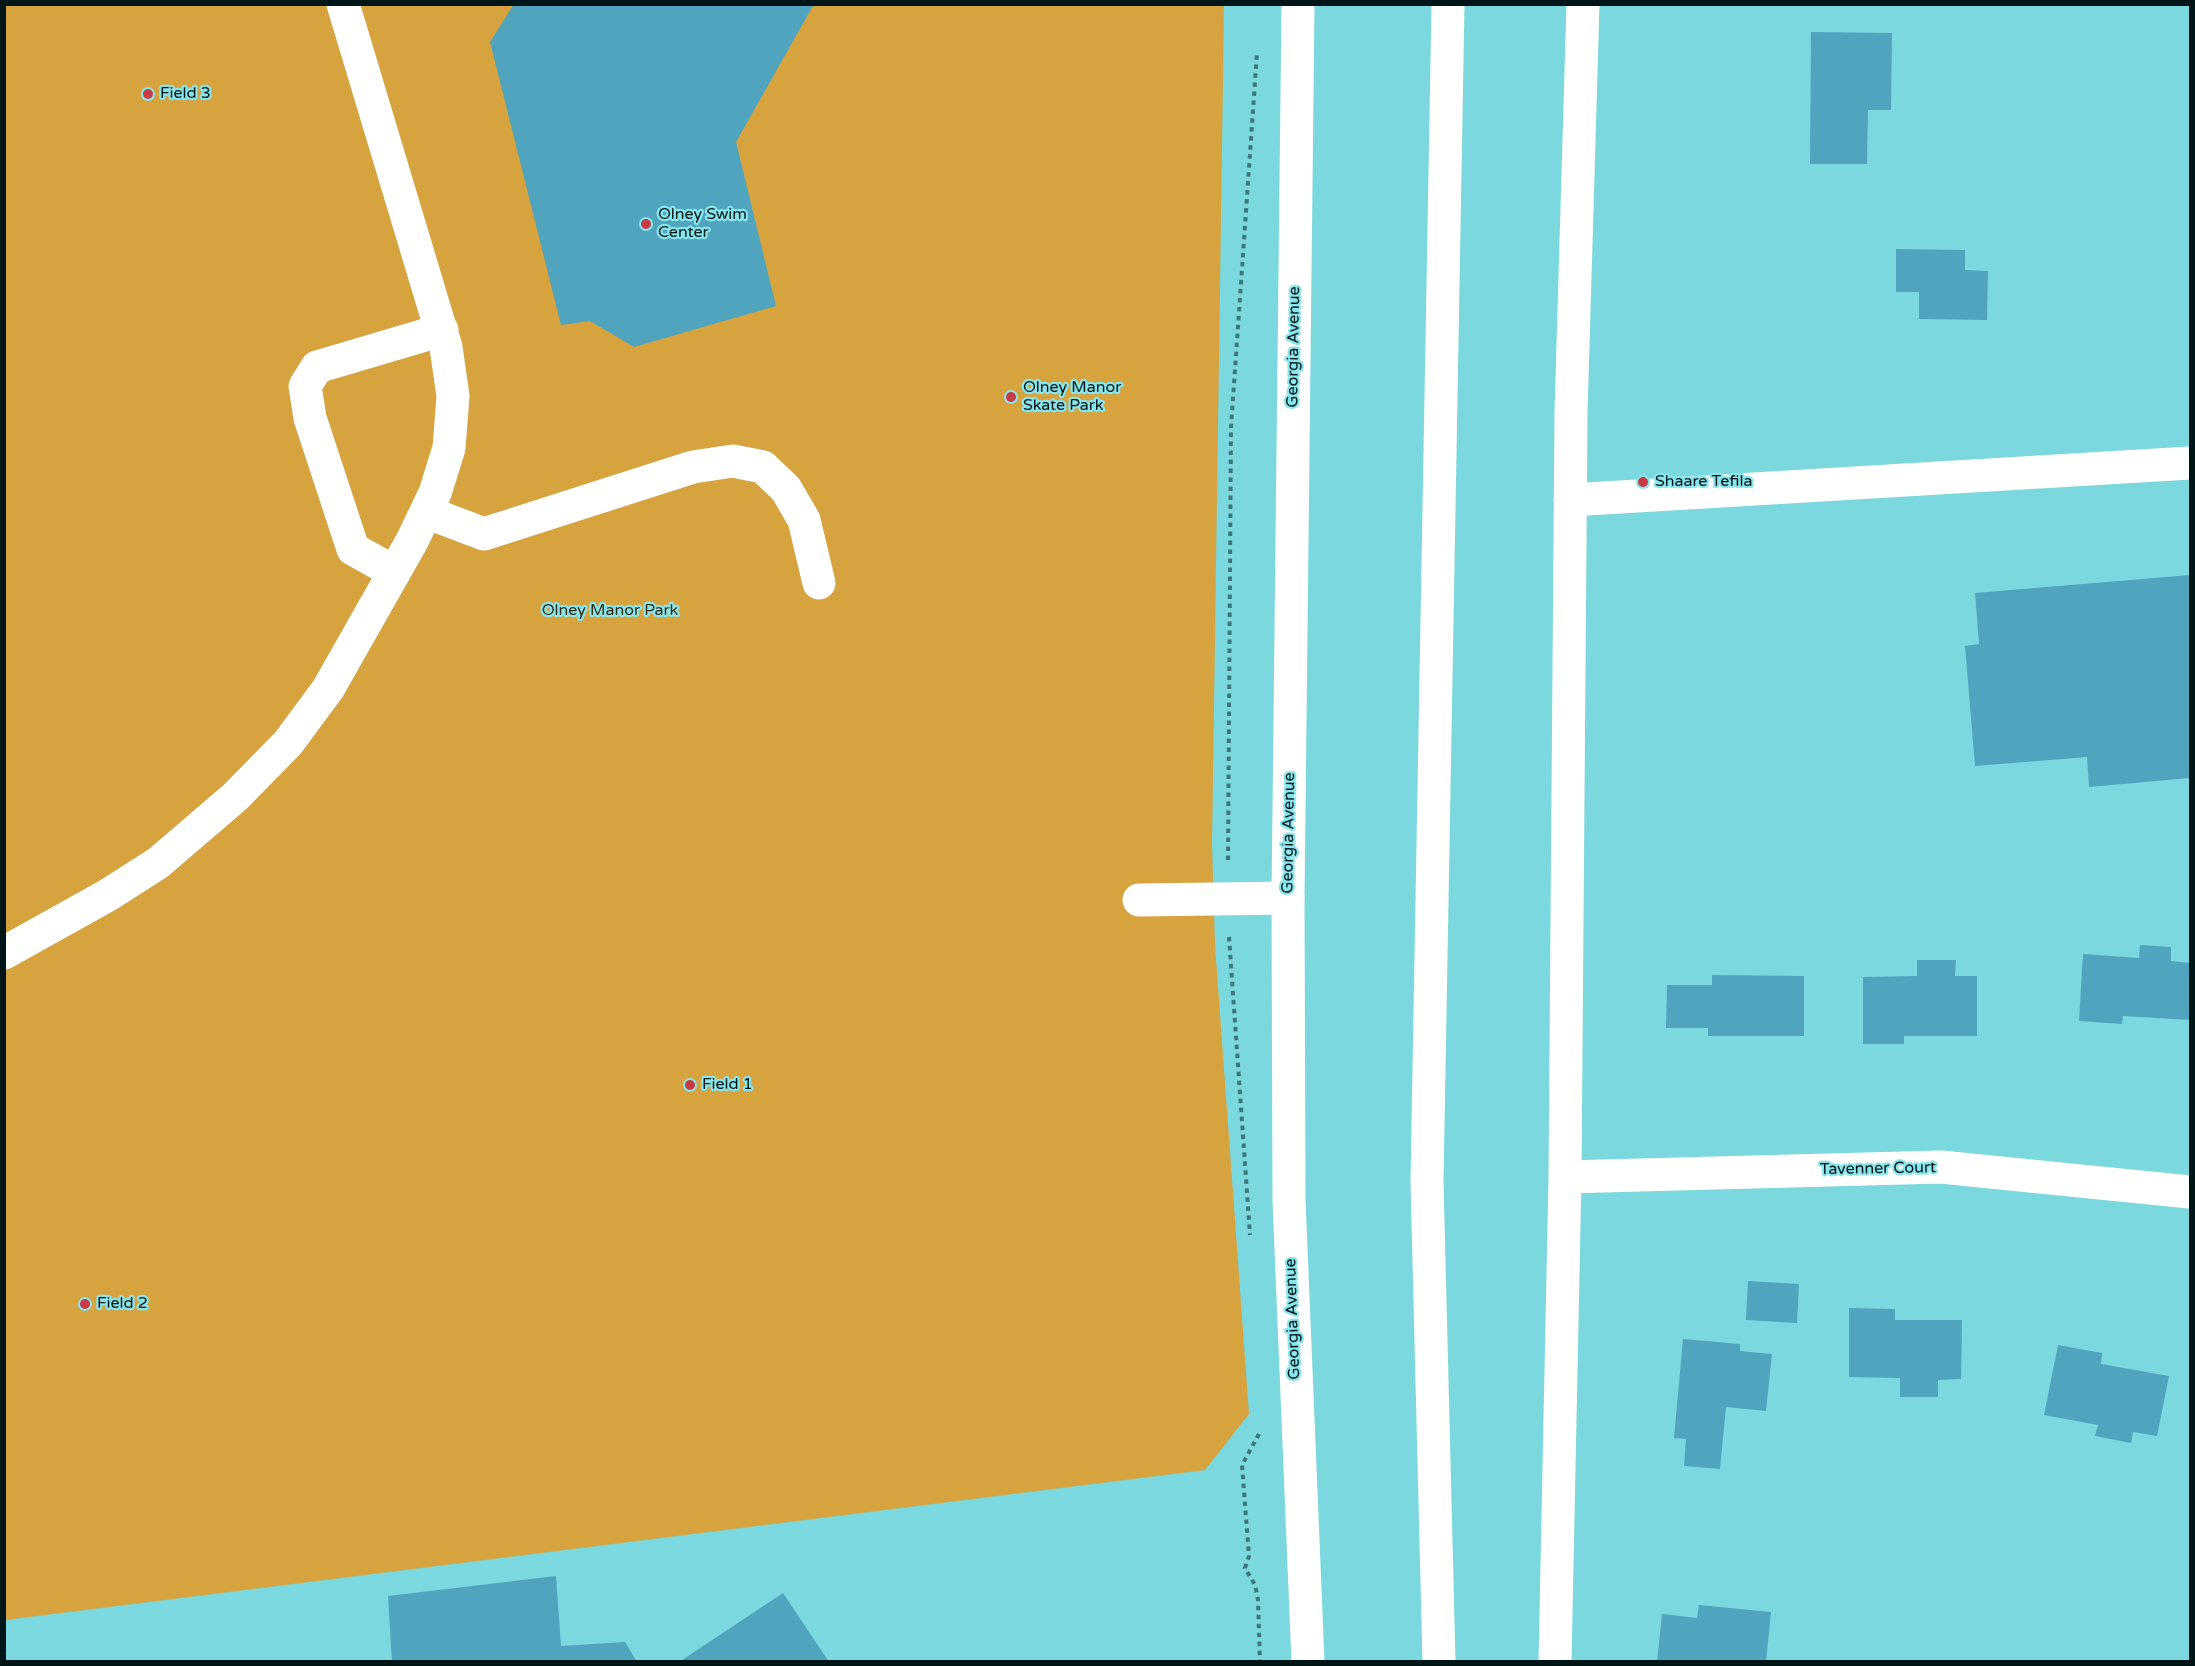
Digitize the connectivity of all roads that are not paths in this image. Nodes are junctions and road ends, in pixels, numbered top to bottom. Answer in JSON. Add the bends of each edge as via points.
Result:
{"nodes":[{"id":1,"x":344,"y":4,"type":"edge"},
{"id":2,"x":1298,"y":4,"type":"edge"},
{"id":3,"x":1448,"y":4,"type":"edge"},
{"id":4,"x":1583,"y":4,"type":"edge"},
{"id":5,"x":442,"y":330,"type":"junction"},
{"id":6,"x":2190,"y":463,"type":"edge"},
{"id":7,"x":1570,"y":500,"type":"junction"},
{"id":8,"x":426,"y":512,"type":"junction"},
{"id":9,"x":394,"y":572,"type":"junction"},
{"id":10,"x":819,"y":583,"type":"dead end"},
{"id":11,"x":1288,"y":898,"type":"junction"},
{"id":12,"x":1139,"y":900,"type":"dead end"},
{"id":13,"x":4,"y":953,"type":"edge"},
{"id":14,"x":1565,"y":1177,"type":"junction"},
{"id":15,"x":2190,"y":1192,"type":"edge"},
{"id":16,"x":1308,"y":1662,"type":"edge"},
{"id":17,"x":1439,"y":1662,"type":"edge"},
{"id":18,"x":1555,"y":1662,"type":"edge"}],
"edges":[{"from":1,"to":5,"type":"main road"},
{"from":2,"to":11,"type":"main road","name":"Georgia Avenue"},
{"from":3,"to":17,"type":"main road","via":[[1427,1181]]},
{"from":4,"to":7,"type":"main road"},
{"from":5,"to":8,"type":"main road","via":[[453,396],[449,448]]},
{"from":5,"to":9,"type":"main road","via":[[316,367],[305,386],[310,418],[353,549]]},
{"from":6,"to":7,"type":"main road"},
{"from":7,"to":14,"type":"main road"},
{"from":8,"to":9,"type":"main road"},
{"from":8,"to":10,"type":"main road","via":[[484,534],[693,467],[733,461],[763,467],[786,489],[804,520]]},
{"from":9,"to":13,"type":"main road","via":[[328,689],[288,743],[235,797],[158,863]]},
{"from":11,"to":12,"type":"main road"},
{"from":11,"to":16,"type":"main road","name":"Georgia Avenue","via":[[1288,1200]]},
{"from":14,"to":15,"type":"main road","name":"Tavenner Court","via":[[1941,1167]]},
{"from":14,"to":18,"type":"main road"}]}
